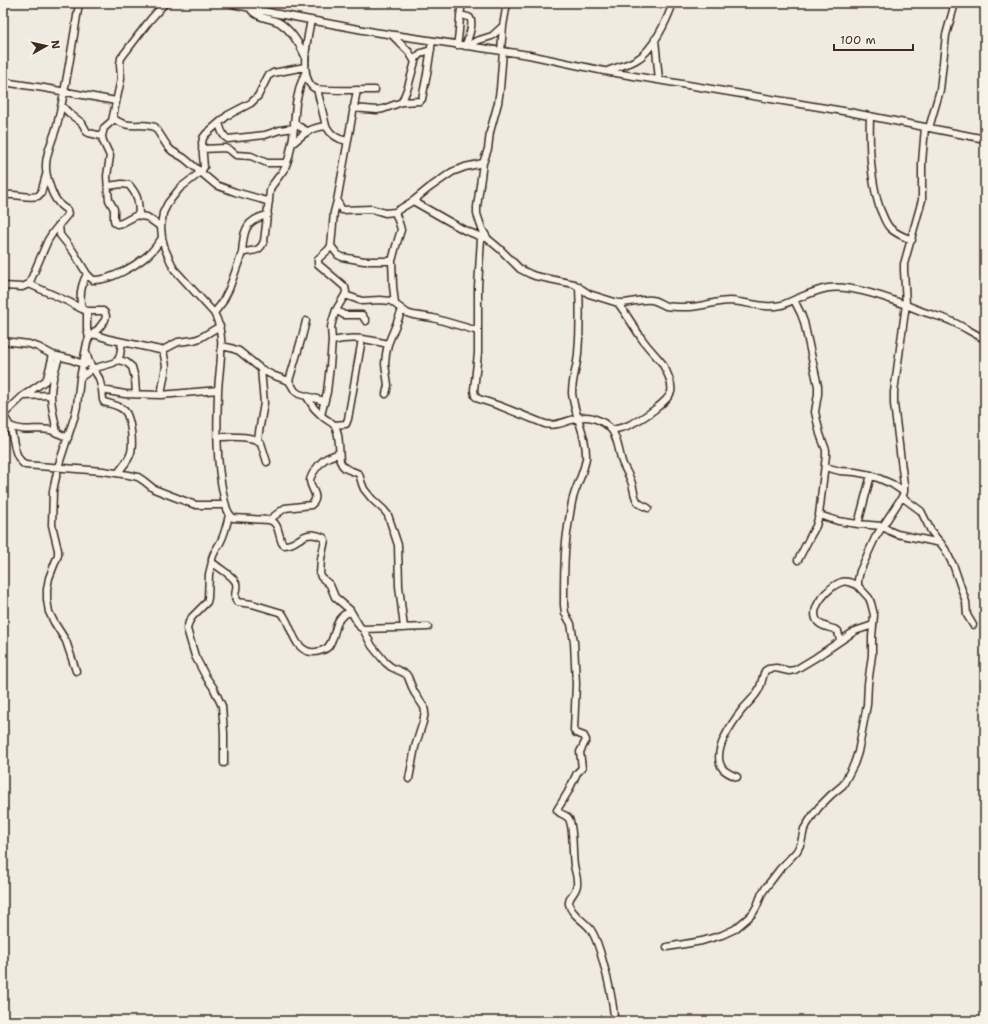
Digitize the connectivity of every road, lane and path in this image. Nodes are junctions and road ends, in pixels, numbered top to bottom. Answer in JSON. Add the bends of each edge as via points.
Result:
{"nodes":[{"id":1,"x":4,"y":3,"type":"edge"},
{"id":2,"x":79,"y":3,"type":"edge"},
{"id":3,"x":165,"y":3,"type":"edge"},
{"id":4,"x":228,"y":3,"type":"edge"},
{"id":5,"x":462,"y":3,"type":"edge"},
{"id":6,"x":507,"y":3,"type":"edge"},
{"id":7,"x":673,"y":3,"type":"edge"},
{"id":8,"x":955,"y":3,"type":"edge"},
{"id":9,"x":250,"y":8,"type":"junction"},
{"id":10,"x":3,"y":9,"type":"edge"},
{"id":11,"x":273,"y":13,"type":"junction"},
{"id":12,"x":460,"y":15,"type":"junction"},
{"id":13,"x":311,"y":20,"type":"junction"},
{"id":14,"x":275,"y":21,"type":"junction"},
{"id":15,"x":503,"y":26,"type":"junction"},
{"id":16,"x":392,"y":35,"type":"junction"},
{"id":17,"x":655,"y":39,"type":"junction"},
{"id":18,"x":432,"y":41,"type":"junction"},
{"id":19,"x":457,"y":45,"type":"junction"},
{"id":20,"x":467,"y":46,"type":"junction"},
{"id":21,"x":431,"y":50,"type":"junction"},
{"id":22,"x":502,"y":51,"type":"junction"},
{"id":23,"x":305,"y":58,"type":"junction"},
{"id":24,"x":415,"y":62,"type":"junction"},
{"id":25,"x":305,"y":70,"type":"junction"},
{"id":26,"x":608,"y":71,"type":"junction"},
{"id":27,"x":659,"y":80,"type":"junction"},
{"id":28,"x":3,"y":82,"type":"edge"},
{"id":29,"x":317,"y":89,"type":"junction"},
{"id":30,"x":357,"y":90,"type":"junction"},
{"id":31,"x":375,"y":90,"type":"dead end"},
{"id":32,"x":64,"y":91,"type":"junction"},
{"id":33,"x":406,"y":93,"type":"junction"},
{"id":34,"x":116,"y":101,"type":"junction"},
{"id":35,"x":410,"y":101,"type":"junction"},
{"id":36,"x":402,"y":102,"type":"junction"},
{"id":37,"x":62,"y":106,"type":"junction"},
{"id":38,"x":353,"y":108,"type":"junction"},
{"id":39,"x":870,"y":116,"type":"junction"},
{"id":40,"x":112,"y":118,"type":"junction"},
{"id":41,"x":219,"y":122,"type":"junction"},
{"id":42,"x":294,"y":125,"type":"junction"},
{"id":43,"x":326,"y":126,"type":"junction"},
{"id":44,"x":927,"y":128,"type":"junction"},
{"id":45,"x":307,"y":131,"type":"junction"},
{"id":46,"x":102,"y":136,"type":"junction"},
{"id":47,"x":985,"y":139,"type":"edge"},
{"id":48,"x":347,"y":141,"type":"junction"},
{"id":49,"x":292,"y":144,"type":"junction"},
{"id":50,"x":202,"y":149,"type":"junction"},
{"id":51,"x":287,"y":163,"type":"junction"},
{"id":52,"x":483,"y":163,"type":"junction"},
{"id":53,"x":201,"y":172,"type":"junction"},
{"id":54,"x":46,"y":174,"type":"junction"},
{"id":55,"x":108,"y":186,"type":"junction"},
{"id":56,"x":270,"y":191,"type":"junction"},
{"id":57,"x":3,"y":195,"type":"edge"},
{"id":58,"x":260,"y":199,"type":"junction"},
{"id":59,"x":413,"y":201,"type":"junction"},
{"id":60,"x":269,"y":202,"type":"junction"},
{"id":61,"x":337,"y":202,"type":"junction"},
{"id":62,"x":342,"y":210,"type":"junction"},
{"id":63,"x":334,"y":212,"type":"junction"},
{"id":64,"x":395,"y":212,"type":"junction"},
{"id":65,"x":139,"y":214,"type":"junction"},
{"id":66,"x":268,"y":215,"type":"junction"},
{"id":67,"x":59,"y":225,"type":"junction"},
{"id":68,"x":161,"y":227,"type":"junction"},
{"id":69,"x":162,"y":238,"type":"junction"},
{"id":70,"x":484,"y":239,"type":"junction"},
{"id":71,"x":912,"y":240,"type":"junction"},
{"id":72,"x":330,"y":246,"type":"junction"},
{"id":73,"x":242,"y":253,"type":"junction"},
{"id":74,"x":392,"y":261,"type":"junction"},
{"id":75,"x":87,"y":274,"type":"junction"},
{"id":76,"x":29,"y":284,"type":"junction"},
{"id":77,"x":3,"y":286,"type":"edge"},
{"id":78,"x":579,"y":287,"type":"junction"},
{"id":79,"x":345,"y":295,"type":"junction"},
{"id":80,"x":794,"y":300,"type":"junction"},
{"id":81,"x":362,"y":301,"type":"junction"},
{"id":82,"x":618,"y":303,"type":"junction"},
{"id":83,"x":395,"y":304,"type":"junction"},
{"id":84,"x":906,"y":304,"type":"junction"},
{"id":85,"x":85,"y":310,"type":"junction"},
{"id":86,"x":336,"y":310,"type":"junction"},
{"id":87,"x":402,"y":310,"type":"junction"},
{"id":88,"x":214,"y":313,"type":"junction"},
{"id":89,"x":359,"y":315,"type":"junction"},
{"id":90,"x":366,"y":320,"type":"dead end"},
{"id":91,"x":306,"y":321,"type":"dead end"},
{"id":92,"x":220,"y":326,"type":"junction"},
{"id":93,"x":478,"y":331,"type":"junction"},
{"id":94,"x":91,"y":336,"type":"junction"},
{"id":95,"x":362,"y":339,"type":"junction"},
{"id":96,"x":985,"y":340,"type":"edge"},
{"id":97,"x":3,"y":341,"type":"edge"},
{"id":98,"x":332,"y":341,"type":"junction"},
{"id":99,"x":122,"y":342,"type":"junction"},
{"id":100,"x":388,"y":344,"type":"junction"},
{"id":101,"x":221,"y":346,"type":"junction"},
{"id":102,"x":163,"y":350,"type":"junction"},
{"id":103,"x":86,"y":351,"type":"junction"},
{"id":104,"x":56,"y":356,"type":"junction"},
{"id":105,"x":118,"y":360,"type":"junction"},
{"id":106,"x":82,"y":364,"type":"junction"},
{"id":107,"x":92,"y":368,"type":"junction"},
{"id":108,"x":260,"y":369,"type":"junction"},
{"id":109,"x":80,"y":378,"type":"junction"},
{"id":110,"x":289,"y":381,"type":"junction"},
{"id":111,"x":102,"y":390,"type":"junction"},
{"id":112,"x":218,"y":390,"type":"junction"},
{"id":113,"x":136,"y":394,"type":"junction"},
{"id":114,"x":386,"y":394,"type":"dead end"},
{"id":115,"x":51,"y":395,"type":"junction"},
{"id":116,"x":161,"y":395,"type":"junction"},
{"id":117,"x":23,"y":396,"type":"junction"},
{"id":118,"x":307,"y":397,"type":"junction"},
{"id":119,"x":324,"y":401,"type":"junction"},
{"id":120,"x":3,"y":415,"type":"edge"},
{"id":121,"x":321,"y":415,"type":"junction"},
{"id":122,"x":577,"y":417,"type":"junction"},
{"id":123,"x":334,"y":425,"type":"junction"},
{"id":124,"x":10,"y":426,"type":"junction"},
{"id":125,"x":613,"y":430,"type":"junction"},
{"id":126,"x":57,"y":433,"type":"junction"},
{"id":127,"x":218,"y":437,"type":"junction"},
{"id":128,"x":68,"y":438,"type":"junction"},
{"id":129,"x":258,"y":440,"type":"junction"},
{"id":130,"x":339,"y":453,"type":"junction"},
{"id":131,"x":267,"y":462,"type":"dead end"},
{"id":132,"x":58,"y":467,"type":"junction"},
{"id":133,"x":825,"y":467,"type":"junction"},
{"id":134,"x":118,"y":473,"type":"junction"},
{"id":135,"x":871,"y":475,"type":"junction"},
{"id":136,"x":903,"y":495,"type":"junction"},
{"id":137,"x":226,"y":505,"type":"junction"},
{"id":138,"x":648,"y":508,"type":"dead end"},
{"id":139,"x":229,"y":515,"type":"junction"},
{"id":140,"x":819,"y":515,"type":"junction"},
{"id":141,"x":271,"y":521,"type":"junction"},
{"id":142,"x":858,"y":524,"type":"junction"},
{"id":143,"x":882,"y":526,"type":"junction"},
{"id":144,"x":941,"y":542,"type":"junction"},
{"id":145,"x":798,"y":560,"type":"dead end"},
{"id":146,"x":212,"y":562,"type":"junction"},
{"id":147,"x":857,"y":585,"type":"junction"},
{"id":148,"x":344,"y":604,"type":"junction"},
{"id":149,"x":351,"y":612,"type":"junction"},
{"id":150,"x":345,"y":614,"type":"junction"},
{"id":151,"x":873,"y":625,"type":"junction"},
{"id":152,"x":973,"y":625,"type":"dead end"},
{"id":153,"x":428,"y":627,"type":"dead end"},
{"id":154,"x":404,"y":628,"type":"junction"},
{"id":155,"x":363,"y":629,"type":"junction"},
{"id":156,"x":840,"y":641,"type":"junction"},
{"id":157,"x":76,"y":670,"type":"dead end"},
{"id":158,"x":224,"y":762,"type":"dead end"},
{"id":159,"x":737,"y":777,"type":"dead end"},
{"id":160,"x":409,"y":779,"type":"dead end"},
{"id":161,"x":667,"y":947,"type":"dead end"},
{"id":162,"x":614,"y":1021,"type":"edge"}],
"edges":[{"from":1,"to":10,"type":"street"},
{"from":2,"to":32,"type":"street"},
{"from":3,"to":34,"type":"street","via":[[121,58],[121,79]]},
{"from":4,"to":9,"type":"street"},
{"from":5,"to":12,"type":"street"},
{"from":6,"to":15,"type":"street"},
{"from":7,"to":17,"type":"street","via":[[668,18]]},
{"from":8,"to":44,"type":"street","via":[[946,35],[940,90]]},
{"from":9,"to":11,"type":"street"},
{"from":9,"to":14,"type":"street","via":[[255,14]]},
{"from":11,"to":13,"type":"street"},
{"from":11,"to":14,"type":"street"},
{"from":12,"to":19,"type":"street"},
{"from":12,"to":20,"type":"street","via":[[471,21]]},
{"from":13,"to":16,"type":"street"},
{"from":13,"to":23,"type":"street"},
{"from":14,"to":23,"type":"street","via":[[288,30],[300,45]]},
{"from":15,"to":20,"type":"street","via":[[492,36]]},
{"from":15,"to":22,"type":"street"},
{"from":16,"to":18,"type":"street"},
{"from":16,"to":24,"type":"street","via":[[410,52]]},
{"from":17,"to":26,"type":"street","via":[[638,59]]},
{"from":17,"to":27,"type":"street"},
{"from":18,"to":19,"type":"street"},
{"from":18,"to":21,"type":"street"},
{"from":19,"to":20,"type":"street"},
{"from":20,"to":22,"type":"street"},
{"from":21,"to":24,"type":"street","via":[[418,55]]},
{"from":21,"to":35,"type":"street","via":[[422,99]]},
{"from":22,"to":26,"type":"street"},
{"from":22,"to":52,"type":"street","via":[[498,103]]},
{"from":23,"to":25,"type":"street"},
{"from":24,"to":33,"type":"street"},
{"from":25,"to":29,"type":"street","via":[[309,82]]},
{"from":25,"to":41,"type":"street","via":[[273,73],[268,76],[258,96]]},
{"from":25,"to":42,"type":"street","via":[[296,103]]},
{"from":26,"to":27,"type":"street"},
{"from":27,"to":39,"type":"street"},
{"from":28,"to":32,"type":"street"},
{"from":29,"to":30,"type":"street"},
{"from":29,"to":43,"type":"street"},
{"from":30,"to":31,"type":"street"},
{"from":30,"to":38,"type":"street"},
{"from":32,"to":34,"type":"street"},
{"from":32,"to":37,"type":"street"},
{"from":33,"to":35,"type":"street"},
{"from":33,"to":36,"type":"street"},
{"from":34,"to":40,"type":"street"},
{"from":35,"to":36,"type":"street"},
{"from":36,"to":38,"type":"street","via":[[383,109]]},
{"from":37,"to":46,"type":"street","via":[[82,123],[87,132]]},
{"from":37,"to":54,"type":"street","via":[[47,157]]},
{"from":38,"to":48,"type":"street"},
{"from":39,"to":44,"type":"street"},
{"from":39,"to":71,"type":"street","via":[[872,173],[879,206],[890,228]]},
{"from":40,"to":46,"type":"street","via":[[110,124],[104,128]]},
{"from":40,"to":53,"type":"street","via":[[126,125],[155,127],[172,151]]},
{"from":41,"to":42,"type":"street","via":[[222,133],[228,139],[266,135]]},
{"from":41,"to":50,"type":"street","via":[[203,138]]},
{"from":42,"to":45,"type":"street"},
{"from":42,"to":49,"type":"street"},
{"from":43,"to":45,"type":"street"},
{"from":43,"to":48,"type":"street","via":[[334,136]]},
{"from":44,"to":47,"type":"street"},
{"from":44,"to":71,"type":"street","via":[[922,163],[922,200]]},
{"from":45,"to":49,"type":"street"},
{"from":46,"to":55,"type":"street","via":[[110,156]]},
{"from":48,"to":61,"type":"street"},
{"from":49,"to":51,"type":"street"},
{"from":50,"to":51,"type":"street","via":[[225,148],[236,155],[251,156],[267,163]]},
{"from":50,"to":53,"type":"street","via":[[204,167]]},
{"from":51,"to":56,"type":"street"},
{"from":52,"to":59,"type":"street","via":[[452,172]]},
{"from":52,"to":70,"type":"street","via":[[476,214]]},
{"from":53,"to":58,"type":"street","via":[[216,185]]},
{"from":53,"to":68,"type":"street","via":[[180,188],[168,203],[163,212]]},
{"from":54,"to":57,"type":"street","via":[[38,196]]},
{"from":54,"to":67,"type":"street","via":[[56,201],[68,212]]},
{"from":55,"to":65,"type":"street","via":[[129,185],[138,199]]},
{"from":55,"to":65,"type":"street","via":[[116,224]]},
{"from":56,"to":58,"type":"street"},
{"from":56,"to":60,"type":"street"},
{"from":58,"to":60,"type":"street"},
{"from":59,"to":64,"type":"street"},
{"from":59,"to":70,"type":"street","via":[[444,220]]},
{"from":60,"to":66,"type":"street"},
{"from":61,"to":62,"type":"street"},
{"from":61,"to":63,"type":"street"},
{"from":62,"to":63,"type":"street"},
{"from":62,"to":64,"type":"street","via":[[372,209],[385,213]]},
{"from":63,"to":72,"type":"street"},
{"from":64,"to":74,"type":"street","via":[[401,230]]},
{"from":65,"to":68,"type":"street"},
{"from":66,"to":73,"type":"street","via":[[254,220],[247,227]]},
{"from":66,"to":73,"type":"street","via":[[262,246],[258,250]]},
{"from":67,"to":75,"type":"street","via":[[60,235]]},
{"from":67,"to":76,"type":"street","via":[[48,240]]},
{"from":68,"to":69,"type":"street"},
{"from":69,"to":75,"type":"street","via":[[149,255],[117,275],[95,280]]},
{"from":69,"to":88,"type":"street","via":[[174,268]]},
{"from":70,"to":78,"type":"street","via":[[500,249],[520,269]]},
{"from":70,"to":93,"type":"street","via":[[478,287]]},
{"from":71,"to":84,"type":"street","via":[[904,270]]},
{"from":72,"to":74,"type":"street","via":[[342,257],[364,261]]},
{"from":72,"to":79,"type":"street","via":[[318,259],[318,264],[345,287]]},
{"from":73,"to":88,"type":"street","via":[[229,289]]},
{"from":74,"to":83,"type":"street"},
{"from":75,"to":85,"type":"street","via":[[80,298]]},
{"from":76,"to":77,"type":"street","via":[[22,287]]},
{"from":76,"to":85,"type":"street"},
{"from":78,"to":82,"type":"street","via":[[589,294]]},
{"from":78,"to":122,"type":"street","via":[[580,337],[572,391]]},
{"from":79,"to":81,"type":"street"},
{"from":79,"to":86,"type":"street"},
{"from":80,"to":82,"type":"street","via":[[769,307],[729,301],[693,307],[666,306],[653,300]]},
{"from":80,"to":84,"type":"street","via":[[827,288],[836,288],[856,290]]},
{"from":80,"to":133,"type":"street","via":[[804,322],[817,379],[815,412],[826,450]]},
{"from":81,"to":83,"type":"street","via":[[386,300]]},
{"from":81,"to":89,"type":"street"},
{"from":82,"to":125,"type":"street","via":[[662,364],[671,393],[656,408],[633,424]]},
{"from":83,"to":87,"type":"street"},
{"from":84,"to":96,"type":"street","via":[[952,321]]},
{"from":84,"to":136,"type":"street","via":[[894,392]]},
{"from":85,"to":94,"type":"street"},
{"from":85,"to":94,"type":"street","via":[[106,313],[102,324]]},
{"from":86,"to":89,"type":"street","via":[[344,315]]},
{"from":86,"to":98,"type":"street","via":[[331,327]]},
{"from":87,"to":93,"type":"street"},
{"from":87,"to":100,"type":"street"},
{"from":88,"to":92,"type":"street"},
{"from":89,"to":90,"type":"street"},
{"from":91,"to":110,"type":"street"},
{"from":92,"to":101,"type":"street"},
{"from":92,"to":102,"type":"street","via":[[200,338],[178,342]]},
{"from":93,"to":122,"type":"street","via":[[475,396],[545,424],[558,425]]},
{"from":94,"to":99,"type":"street"},
{"from":94,"to":103,"type":"street"},
{"from":95,"to":98,"type":"street"},
{"from":95,"to":100,"type":"street"},
{"from":95,"to":123,"type":"street","via":[[347,422]]},
{"from":97,"to":104,"type":"street","via":[[29,344]]},
{"from":98,"to":119,"type":"street"},
{"from":99,"to":102,"type":"street"},
{"from":99,"to":105,"type":"street"},
{"from":100,"to":114,"type":"street","via":[[385,364],[388,385]]},
{"from":101,"to":108,"type":"street","via":[[239,352]]},
{"from":101,"to":112,"type":"street"},
{"from":102,"to":116,"type":"street","via":[[166,366]]},
{"from":103,"to":106,"type":"street"},
{"from":103,"to":107,"type":"street"},
{"from":104,"to":106,"type":"street"},
{"from":104,"to":115,"type":"street"},
{"from":104,"to":117,"type":"street","via":[[45,381]]},
{"from":105,"to":107,"type":"street"},
{"from":105,"to":113,"type":"street","via":[[132,367]]},
{"from":106,"to":107,"type":"street"},
{"from":106,"to":109,"type":"street"},
{"from":107,"to":109,"type":"street"},
{"from":107,"to":111,"type":"street","via":[[99,378]]},
{"from":108,"to":110,"type":"street"},
{"from":108,"to":129,"type":"street","via":[[264,403]]},
{"from":109,"to":128,"type":"street","via":[[77,406]]},
{"from":110,"to":118,"type":"street","via":[[295,391]]},
{"from":111,"to":113,"type":"street"},
{"from":111,"to":134,"type":"street","via":[[104,402],[118,406],[126,412],[130,425],[131,454]]},
{"from":112,"to":116,"type":"street"},
{"from":112,"to":127,"type":"street"},
{"from":113,"to":116,"type":"street"},
{"from":115,"to":117,"type":"street"},
{"from":115,"to":126,"type":"street"},
{"from":117,"to":120,"type":"street"},
{"from":118,"to":119,"type":"street"},
{"from":118,"to":121,"type":"street"},
{"from":119,"to":121,"type":"street"},
{"from":120,"to":124,"type":"street"},
{"from":121,"to":123,"type":"street"},
{"from":122,"to":125,"type":"street","via":[[593,418]]},
{"from":122,"to":162,"type":"street","via":[[585,441],[586,459],[573,500],[567,535],[564,605],[574,642],[574,730],[586,740],[580,752],[582,768],[557,810],[568,817],[572,832],[578,883],[570,898],[570,906],[591,930],[598,946],[612,997]]},
{"from":123,"to":130,"type":"street","via":[[337,430]]},
{"from":124,"to":126,"type":"street","via":[[21,430],[43,429]]},
{"from":124,"to":132,"type":"street","via":[[20,461],[30,466]]},
{"from":125,"to":138,"type":"street","via":[[636,499]]},
{"from":126,"to":128,"type":"street"},
{"from":127,"to":129,"type":"street"},
{"from":127,"to":137,"type":"street","via":[[218,466]]},
{"from":128,"to":132,"type":"street"},
{"from":129,"to":131,"type":"street"},
{"from":130,"to":141,"type":"street","via":[[323,461],[311,477],[314,502],[308,506],[284,508],[275,514]]},
{"from":130,"to":154,"type":"street","via":[[342,466],[359,474],[364,489],[390,520],[398,545]]},
{"from":132,"to":134,"type":"street"},
{"from":132,"to":157,"type":"street","via":[[53,491],[52,521],[58,555],[47,589],[47,600],[49,612],[66,641]]},
{"from":133,"to":135,"type":"street"},
{"from":133,"to":140,"type":"street"},
{"from":134,"to":137,"type":"street","via":[[138,477],[154,489],[196,505]]},
{"from":135,"to":136,"type":"street","via":[[892,484]]},
{"from":135,"to":142,"type":"street"},
{"from":136,"to":143,"type":"street"},
{"from":136,"to":144,"type":"street","via":[[921,510],[931,531]]},
{"from":137,"to":139,"type":"street"},
{"from":139,"to":141,"type":"street","via":[[233,518]]},
{"from":139,"to":146,"type":"street","via":[[221,541],[212,556]]},
{"from":140,"to":142,"type":"street"},
{"from":140,"to":145,"type":"street"},
{"from":141,"to":148,"type":"street","via":[[277,526],[284,545],[308,535],[324,538],[320,574],[330,585],[335,597]]},
{"from":142,"to":143,"type":"street"},
{"from":143,"to":144,"type":"street","via":[[897,534]]},
{"from":143,"to":147,"type":"street","via":[[864,563]]},
{"from":144,"to":152,"type":"street","via":[[954,567]]},
{"from":146,"to":150,"type":"street","via":[[236,583],[237,602],[282,613],[298,643],[310,653],[328,647],[336,626]]},
{"from":146,"to":158,"type":"street","via":[[207,602],[192,617],[187,629],[195,656],[222,706]]},
{"from":147,"to":151,"type":"street","via":[[869,598],[874,615]]},
{"from":147,"to":156,"type":"street","via":[[841,582],[817,604],[816,620],[838,631]]},
{"from":148,"to":149,"type":"street"},
{"from":148,"to":150,"type":"street"},
{"from":149,"to":150,"type":"street"},
{"from":149,"to":155,"type":"street"},
{"from":151,"to":156,"type":"street","via":[[855,631]]},
{"from":151,"to":161,"type":"street","via":[[867,711],[858,752],[845,781],[813,815],[804,829],[797,851],[766,886],[754,910],[744,921],[722,935]]},
{"from":153,"to":154,"type":"street"},
{"from":154,"to":155,"type":"street"},
{"from":155,"to":160,"type":"street","via":[[385,662],[406,674],[424,707],[423,722]]},
{"from":156,"to":159,"type":"street","via":[[795,670],[776,668],[765,671],[758,692],[741,711],[720,746],[722,768]]}]}
